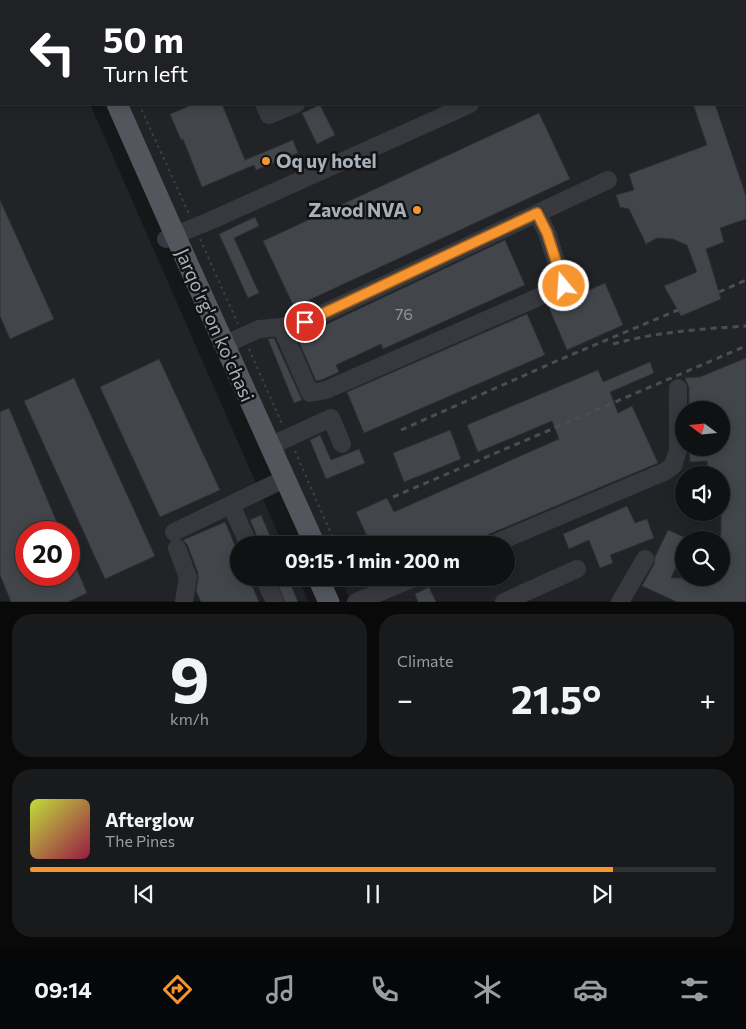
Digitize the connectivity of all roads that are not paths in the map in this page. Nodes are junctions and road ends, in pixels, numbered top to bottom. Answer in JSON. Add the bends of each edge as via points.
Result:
{"nodes":[{"id":1,"x":106,"y":105,"type":"edge"},
{"id":2,"x":117,"y":105,"type":"edge"},
{"id":3,"x":264,"y":105,"type":"edge"},
{"id":4,"x":294,"y":105,"type":"edge"},
{"id":5,"x":468,"y":105,"type":"edge"},
{"id":6,"x":608,"y":180,"type":"dead end"},
{"id":7,"x":537,"y":213,"type":"junction"},
{"id":8,"x":170,"y":237,"type":"junction"},
{"id":9,"x":281,"y":327,"type":"junction"},
{"id":10,"x":224,"y":345,"type":"junction"},
{"id":11,"x":678,"y":388,"type":"dead end"},
{"id":12,"x":342,"y":444,"type":"dead end"},
{"id":13,"x":270,"y":446,"type":"junction"},
{"id":14,"x":276,"y":483,"type":"junction"},
{"id":15,"x":231,"y":504,"type":"junction"},
{"id":16,"x":245,"y":536,"type":"edge"},
{"id":17,"x":300,"y":536,"type":"edge"},
{"id":18,"x":311,"y":536,"type":"edge"},
{"id":19,"x":512,"y":536,"type":"edge"},
{"id":20,"x":645,"y":559,"type":"dead end"},
{"id":21,"x":577,"y":569,"type":"dead end"},
{"id":22,"x":267,"y":586,"type":"edge"},
{"id":23,"x":322,"y":586,"type":"edge"},
{"id":24,"x":334,"y":586,"type":"edge"},
{"id":25,"x":395,"y":586,"type":"edge"},
{"id":26,"x":184,"y":602,"type":"edge"},
{"id":27,"x":274,"y":602,"type":"edge"},
{"id":28,"x":329,"y":602,"type":"edge"},
{"id":29,"x":341,"y":602,"type":"edge"},
{"id":30,"x":356,"y":602,"type":"edge"},
{"id":31,"x":504,"y":602,"type":"edge"},
{"id":32,"x":620,"y":602,"type":"edge"}],
"edges":[{"from":1,"to":8,"type":"main road","name":"Jarqo'rg'on ko'chasi"},
{"from":2,"to":8,"type":"main road","name":"Jarqo'rg'on ko'chasi"},
{"from":3,"to":4,"type":"lane","via":[[269,115]]},
{"from":5,"to":8,"type":"lane"},
{"from":6,"to":7,"type":"lane"},
{"from":7,"to":9,"type":"lane","via":[[305,322]]},
{"from":7,"to":9,"type":"lane","via":[[564,286],[326,390],[310,393]]},
{"from":8,"to":10,"type":"main road","name":"Jarqo'rg'on ko'chasi"},
{"from":8,"to":14,"type":"main road","name":"Jarqo'rg'on ko'chasi"},
{"from":9,"to":10,"type":"lane","via":[[260,329]]},
{"from":10,"to":13,"type":"main road","name":"Jarqo'rg'on ko'chasi"},
{"from":11,"to":19,"type":"lane","via":[[678,450],[672,466]]},
{"from":12,"to":13,"type":"lane","via":[[331,418]]},
{"from":13,"to":18,"type":"main road","name":"Jarqo'rg'on ko'chasi"},
{"from":14,"to":15,"type":"lane"},
{"from":14,"to":17,"type":"main road","name":"Jarqo'rg'on ko'chasi"},
{"from":15,"to":16,"type":"lane"},
{"from":15,"to":26,"type":"lane","via":[[176,540],[188,577]]},
{"from":20,"to":32,"type":"lane"},
{"from":21,"to":31,"type":"lane"},
{"from":22,"to":27,"type":"lane"},
{"from":23,"to":28,"type":"main road"},
{"from":24,"to":29,"type":"main road"},
{"from":25,"to":30,"type":"lane"}]}
